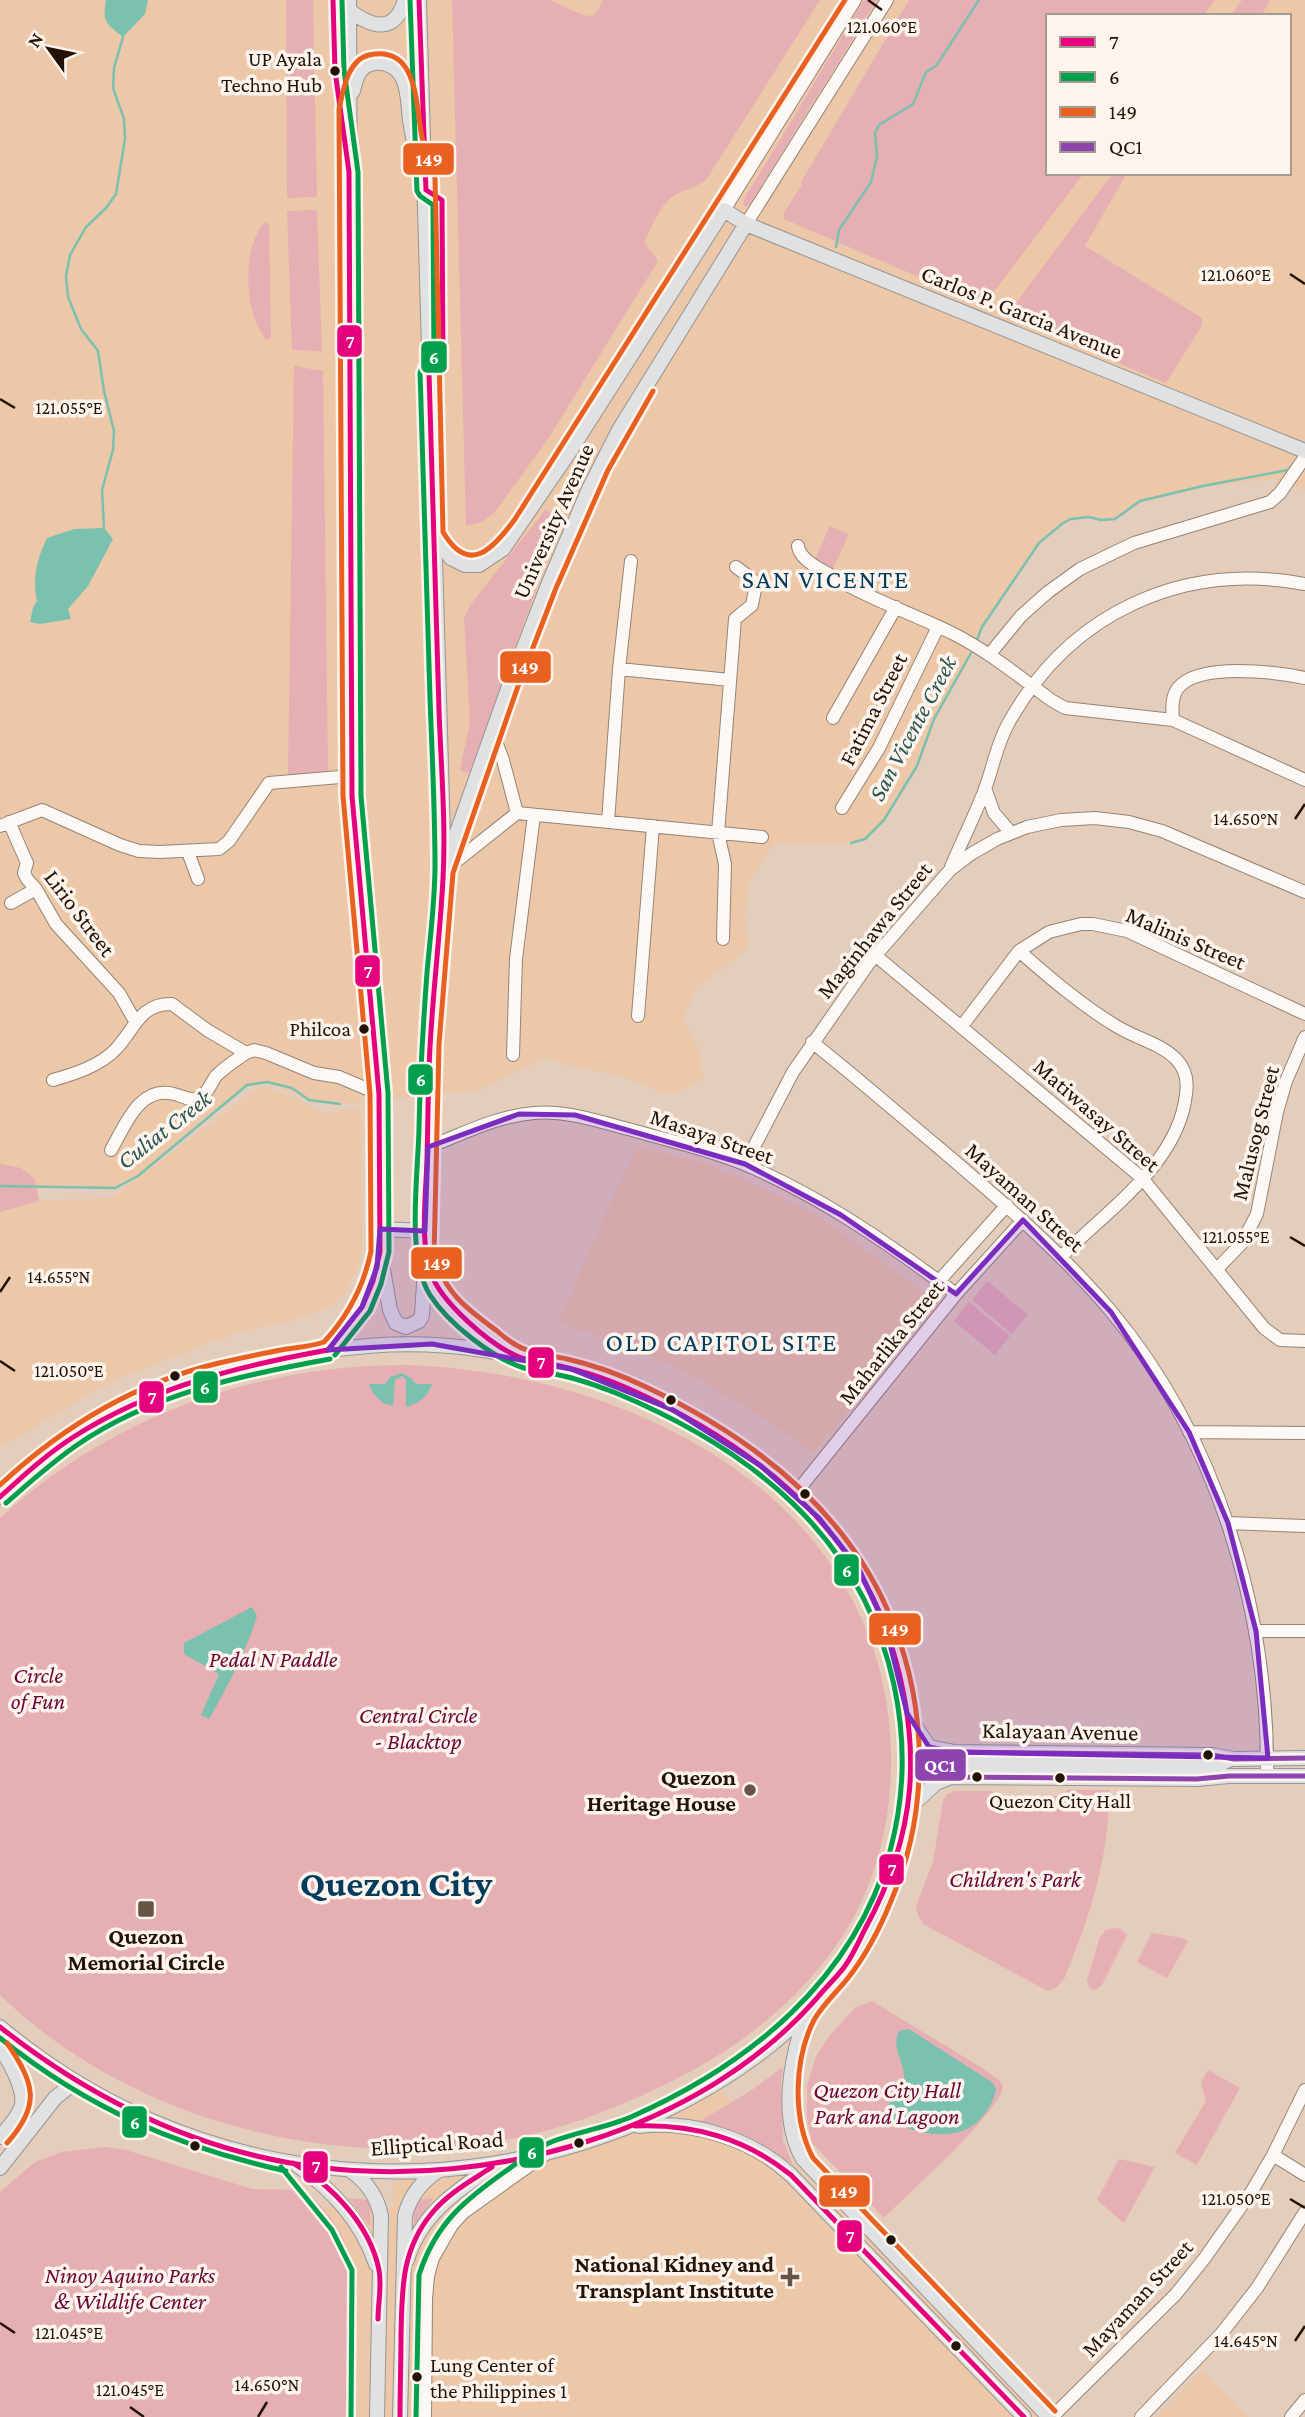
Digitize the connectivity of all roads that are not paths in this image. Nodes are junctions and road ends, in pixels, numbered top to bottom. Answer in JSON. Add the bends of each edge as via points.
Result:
{"nodes":[{"id":1,"x":405,"y":0,"type":"edge"},
{"id":2,"x":419,"y":0,"type":"edge"},
{"id":3,"x":855,"y":0,"type":"edge"},
{"id":4,"x":887,"y":0,"type":"edge"},
{"id":5,"x":349,"y":5,"type":"edge"},
{"id":6,"x":348,"y":109,"type":"junction"},
{"id":7,"x":425,"y":178,"type":"junction"},
{"id":8,"x":724,"y":210,"type":"junction"},
{"id":9,"x":746,"y":224,"type":"junction"},
{"id":10,"x":1305,"y":451,"type":"edge"},
{"id":11,"x":1305,"y":457,"type":"edge"},
{"id":12,"x":434,"y":534,"type":"junction"},
{"id":13,"x":799,"y":546,"type":"dead end"},
{"id":14,"x":631,"y":561,"type":"dead end"},
{"id":15,"x":736,"y":567,"type":"dead end"},
{"id":16,"x":1305,"y":584,"type":"edge"},
{"id":17,"x":896,"y":607,"type":"junction"},
{"id":18,"x":938,"y":627,"type":"junction"},
{"id":19,"x":989,"y":654,"type":"junction"},
{"id":20,"x":619,"y":669,"type":"junction"},
{"id":21,"x":1305,"y":678,"type":"edge"},
{"id":22,"x":730,"y":680,"type":"junction"},
{"id":23,"x":1032,"y":686,"type":"junction"},
{"id":24,"x":832,"y":718,"type":"dead end"},
{"id":25,"x":1172,"y":720,"type":"junction"},
{"id":26,"x":493,"y":734,"type":"junction"},
{"id":27,"x":352,"y":776,"type":"junction"},
{"id":28,"x":1305,"y":780,"type":"edge"},
{"id":29,"x":985,"y":788,"type":"junction"},
{"id":30,"x":842,"y":808,"type":"dead end"},
{"id":31,"x":517,"y":813,"type":"junction"},
{"id":32,"x":534,"y":815,"type":"junction"},
{"id":33,"x":608,"y":822,"type":"junction"},
{"id":34,"x":5,"y":824,"type":"edge"},
{"id":35,"x":653,"y":827,"type":"junction"},
{"id":36,"x":718,"y":833,"type":"junction"},
{"id":37,"x":1010,"y":833,"type":"junction"},
{"id":38,"x":762,"y":837,"type":"dead end"},
{"id":39,"x":188,"y":852,"type":"junction"},
{"id":40,"x":950,"y":870,"type":"junction"},
{"id":41,"x":444,"y":871,"type":"junction"},
{"id":42,"x":198,"y":879,"type":"dead end"},
{"id":43,"x":37,"y":889,"type":"junction"},
{"id":44,"x":1305,"y":892,"type":"edge"},
{"id":45,"x":11,"y":903,"type":"dead end"},
{"id":46,"x":723,"y":939,"type":"dead end"},
{"id":47,"x":1019,"y":951,"type":"junction"},
{"id":48,"x":875,"y":956,"type":"junction"},
{"id":49,"x":1305,"y":1014,"type":"edge"},
{"id":50,"x":638,"y":1016,"type":"dead end"},
{"id":51,"x":135,"y":1021,"type":"junction"},
{"id":52,"x":962,"y":1026,"type":"junction"},
{"id":53,"x":1305,"y":1037,"type":"edge"},
{"id":54,"x":812,"y":1042,"type":"junction"},
{"id":55,"x":246,"y":1052,"type":"junction"},
{"id":56,"x":513,"y":1055,"type":"dead end"},
{"id":57,"x":53,"y":1080,"type":"dead end"},
{"id":58,"x":379,"y":1094,"type":"junction"},
{"id":59,"x":428,"y":1147,"type":"junction"},
{"id":60,"x":111,"y":1150,"type":"dead end"},
{"id":61,"x":745,"y":1164,"type":"junction"},
{"id":62,"x":1142,"y":1178,"type":"junction"},
{"id":63,"x":1007,"y":1205,"type":"junction"},
{"id":64,"x":1023,"y":1220,"type":"junction"},
{"id":65,"x":380,"y":1229,"type":"junction"},
{"id":66,"x":425,"y":1230,"type":"junction"},
{"id":67,"x":380,"y":1252,"type":"junction"},
{"id":68,"x":1062,"y":1256,"type":"junction"},
{"id":69,"x":425,"y":1257,"type":"junction"},
{"id":70,"x":1217,"y":1269,"type":"junction"},
{"id":71,"x":939,"y":1281,"type":"junction"},
{"id":72,"x":956,"y":1294,"type":"junction"},
{"id":73,"x":1305,"y":1341,"type":"edge"},
{"id":74,"x":328,"y":1350,"type":"junction"},
{"id":75,"x":517,"y":1356,"type":"junction"},
{"id":76,"x":1189,"y":1432,"type":"junction"},
{"id":77,"x":1305,"y":1433,"type":"edge"},
{"id":78,"x":794,"y":1494,"type":"junction"},
{"id":79,"x":0,"y":1497,"type":"edge"},
{"id":80,"x":1228,"y":1523,"type":"junction"},
{"id":81,"x":1305,"y":1526,"type":"edge"},
{"id":82,"x":1305,"y":1631,"type":"edge"},
{"id":83,"x":1256,"y":1632,"type":"junction"},
{"id":84,"x":907,"y":1713,"type":"junction"},
{"id":85,"x":1268,"y":1758,"type":"junction"},
{"id":86,"x":1305,"y":1758,"type":"edge"},
{"id":87,"x":1231,"y":1759,"type":"junction"},
{"id":88,"x":912,"y":1765,"type":"junction"},
{"id":89,"x":1212,"y":1768,"type":"junction"},
{"id":90,"x":950,"y":1771,"type":"junction"},
{"id":91,"x":1228,"y":1776,"type":"junction"},
{"id":92,"x":1267,"y":1776,"type":"junction"},
{"id":93,"x":1305,"y":1776,"type":"edge"},
{"id":94,"x":908,"y":1809,"type":"junction"},
{"id":95,"x":807,"y":2014,"type":"junction"},
{"id":96,"x":0,"y":2027,"type":"edge"},
{"id":97,"x":0,"y":2048,"type":"edge"},
{"id":98,"x":75,"y":2082,"type":"junction"},
{"id":99,"x":1305,"y":2090,"type":"edge"},
{"id":100,"x":631,"y":2126,"type":"junction"},
{"id":101,"x":0,"y":2137,"type":"edge"},
{"id":102,"x":547,"y":2153,"type":"junction"},
{"id":103,"x":1273,"y":2155,"type":"junction"},
{"id":104,"x":296,"y":2164,"type":"junction"},
{"id":105,"x":497,"y":2164,"type":"junction"},
{"id":106,"x":0,"y":2168,"type":"edge"},
{"id":107,"x":350,"y":2170,"type":"junction"},
{"id":108,"x":439,"y":2170,"type":"junction"},
{"id":109,"x":1305,"y":2175,"type":"edge"},
{"id":110,"x":1305,"y":2212,"type":"edge"},
{"id":111,"x":381,"y":2216,"type":"junction"},
{"id":112,"x":405,"y":2216,"type":"junction"},
{"id":113,"x":379,"y":2272,"type":"junction"},
{"id":114,"x":402,"y":2282,"type":"junction"},
{"id":115,"x":1305,"y":2400,"type":"edge"},
{"id":116,"x":377,"y":2417,"type":"edge"},
{"id":117,"x":400,"y":2417,"type":"edge"},
{"id":118,"x":425,"y":2417,"type":"edge"},
{"id":119,"x":1024,"y":2417,"type":"edge"},
{"id":120,"x":1051,"y":2417,"type":"edge"},
{"id":121,"x":1141,"y":2417,"type":"edge"},
{"id":122,"x":1291,"y":2417,"type":"edge"}],
"edges":[{"from":1,"to":5,"type":"main road","via":[[398,17],[387,24],[365,22]]},
{"from":2,"to":7,"type":"main road"},
{"from":3,"to":8,"type":"street","name":"University Avenue"},
{"from":4,"to":9,"type":"street","name":"University Avenue"},
{"from":5,"to":6,"type":"main road"},
{"from":6,"to":7,"type":"main road","via":[[364,67],[384,64],[397,70],[405,85],[414,144]]},
{"from":6,"to":27,"type":"main road"},
{"from":7,"to":12,"type":"main road"},
{"from":8,"to":9,"type":"main road","name":"Carlos P. Garcia Avenue"},
{"from":8,"to":12,"type":"main road","name":"University Avenue","via":[[503,549],[479,565],[465,565],[452,558]]},
{"from":9,"to":10,"type":"main road","name":"Carlos P. Garcia Avenue"},
{"from":9,"to":26,"type":"main road","name":"University Avenue","via":[[600,466],[548,585]]},
{"from":11,"to":19,"type":"street","via":[[1270,502],[1134,543],[1080,569],[1021,616]]},
{"from":12,"to":41,"type":"main road"},
{"from":13,"to":17,"type":"street","via":[[804,558],[862,593]]},
{"from":14,"to":20,"type":"street"},
{"from":15,"to":22,"type":"street","via":[[755,584],[752,605],[735,619]]},
{"from":16,"to":23,"type":"street","via":[[1214,579],[1127,606],[1081,636]]},
{"from":17,"to":18,"type":"street"},
{"from":17,"to":24,"type":"street"},
{"from":18,"to":19,"type":"street"},
{"from":18,"to":30,"type":"street","name":"Fatima Street","via":[[879,748]]},
{"from":19,"to":23,"type":"street"},
{"from":20,"to":22,"type":"street"},
{"from":20,"to":33,"type":"street"},
{"from":21,"to":25,"type":"street","via":[[1255,670],[1186,681],[1172,701]]},
{"from":22,"to":36,"type":"street"},
{"from":23,"to":25,"type":"street","via":[[1074,710]]},
{"from":23,"to":29,"type":"street","via":[[1007,725]]},
{"from":25,"to":28,"type":"street"},
{"from":26,"to":31,"type":"street"},
{"from":26,"to":41,"type":"main road","name":"University Avenue"},
{"from":27,"to":39,"type":"street","via":[[269,783],[224,847]]},
{"from":27,"to":58,"type":"main road"},
{"from":29,"to":37,"type":"street","via":[[994,813]]},
{"from":29,"to":40,"type":"street"},
{"from":31,"to":32,"type":"street"},
{"from":31,"to":41,"type":"street"},
{"from":32,"to":33,"type":"street"},
{"from":32,"to":56,"type":"street","via":[[516,958]]},
{"from":33,"to":35,"type":"street"},
{"from":34,"to":39,"type":"street","via":[[42,810],[139,851]]},
{"from":34,"to":43,"type":"street","name":"Lirio Street","via":[[27,863],[24,873]]},
{"from":35,"to":36,"type":"street"},
{"from":35,"to":50,"type":"street"},
{"from":36,"to":38,"type":"street"},
{"from":36,"to":46,"type":"street","via":[[725,864]]},
{"from":37,"to":40,"type":"street","name":"Maginhawa Street"},
{"from":37,"to":44,"type":"street","name":"Maginhawa Street","via":[[1070,819],[1129,822]]},
{"from":39,"to":42,"type":"street"},
{"from":40,"to":48,"type":"street","name":"Maginhawa Street"},
{"from":41,"to":59,"type":"main road","via":[[430,1044]]},
{"from":43,"to":45,"type":"street"},
{"from":43,"to":51,"type":"street","name":"Lirio Street","via":[[56,924],[119,993]]},
{"from":47,"to":49,"type":"street","name":"Malinis Street","via":[[1049,932],[1070,926],[1093,924],[1127,931]]},
{"from":47,"to":52,"type":"street","name":"Malinis Street"},
{"from":47,"to":62,"type":"street","via":[[1092,1011],[1164,1050],[1184,1070],[1187,1086],[1181,1118],[1161,1156]]},
{"from":48,"to":52,"type":"street","name":"Matiwasay Street"},
{"from":48,"to":54,"type":"street","name":"Maginhawa Street"},
{"from":51,"to":55,"type":"street","via":[[158,1006],[172,1004]]},
{"from":51,"to":57,"type":"street","via":[[116,1050],[95,1064]]},
{"from":52,"to":62,"type":"street","name":"Matiwasay Street"},
{"from":53,"to":70,"type":"street","name":"Malusog Street","via":[[1286,1081],[1257,1214],[1242,1243]]},
{"from":54,"to":61,"type":"street","name":"Maginhawa Street"},
{"from":54,"to":63,"type":"street","name":"Mayaman Street"},
{"from":55,"to":58,"type":"street","via":[[259,1051]]},
{"from":55,"to":60,"type":"street","via":[[198,1098],[158,1092],[137,1105]]},
{"from":58,"to":65,"type":"main road"},
{"from":59,"to":61,"type":"street","name":"Masaya Street","via":[[509,1116],[557,1113]]},
{"from":59,"to":66,"type":"main road"},
{"from":61,"to":71,"type":"street","name":"Masaya Street","via":[[841,1216]]},
{"from":62,"to":68,"type":"street"},
{"from":62,"to":70,"type":"street","name":"Matiwasay Street"},
{"from":63,"to":64,"type":"street","name":"Mayaman Street"},
{"from":63,"to":71,"type":"street","name":"Maharlika Street"},
{"from":64,"to":68,"type":"street","name":"Mayaman Street"},
{"from":64,"to":72,"type":"street","name":"Maharlika Street"},
{"from":65,"to":66,"type":"main road"},
{"from":65,"to":67,"type":"main road"},
{"from":66,"to":69,"type":"main road"},
{"from":67,"to":69,"type":"main road","via":[[390,1310],[396,1323],[406,1327],[422,1315]]},
{"from":67,"to":74,"type":"main road","via":[[362,1307]]},
{"from":68,"to":76,"type":"street","name":"Mayaman Street","via":[[1139,1349]]},
{"from":69,"to":75,"type":"main road","via":[[431,1278],[461,1317]]},
{"from":70,"to":73,"type":"street","name":"Matiwasay Street","via":[[1271,1335]]},
{"from":71,"to":72,"type":"street","name":"Masaya Street"},
{"from":72,"to":78,"type":"street","name":"Maharlika Street"},
{"from":74,"to":75,"type":"main road","name":"Elliptical Road","via":[[432,1344]]},
{"from":74,"to":79,"type":"main road","name":"Elliptical Road","via":[[216,1373],[134,1401],[82,1430]]},
{"from":75,"to":78,"type":"main road","name":"Elliptical Road","via":[[571,1369],[650,1398],[723,1438]]},
{"from":76,"to":77,"type":"street"},
{"from":76,"to":80,"type":"street","name":"Mayaman Street"},
{"from":78,"to":84,"type":"main road","name":"Elliptical Road","via":[[835,1536],[868,1586],[893,1649]]},
{"from":80,"to":81,"type":"street"},
{"from":80,"to":83,"type":"street","name":"Mayaman Street"},
{"from":82,"to":83,"type":"street"},
{"from":83,"to":85,"type":"street","name":"Mayaman Street"},
{"from":84,"to":87,"type":"main road","name":"Kalayaan Avenue","via":[[929,1747],[948,1751]]},
{"from":84,"to":88,"type":"main road","name":"Elliptical Road"},
{"from":85,"to":86,"type":"main road","name":"Kalayaan Avenue"},
{"from":85,"to":87,"type":"main road","name":"Kalayaan Avenue"},
{"from":85,"to":92,"type":"street","name":"Mayaman Street"},
{"from":87,"to":89,"type":"main road","name":"Kalayaan Avenue"},
{"from":88,"to":90,"type":"main road","name":"Kalayaan Avenue"},
{"from":88,"to":94,"type":"main road","name":"Elliptical Road"},
{"from":89,"to":90,"type":"main road","name":"Kalayaan Avenue"},
{"from":89,"to":91,"type":"main road","name":"Kalayaan Avenue"},
{"from":90,"to":91,"type":"main road","name":"Kalayaan Avenue"},
{"from":90,"to":94,"type":"main road"},
{"from":91,"to":92,"type":"main road","name":"Kalayaan Avenue"},
{"from":92,"to":93,"type":"main road","name":"Kalayaan Avenue"},
{"from":94,"to":95,"type":"main road","name":"Elliptical Road","via":[[900,1850],[876,1915],[844,1970]]},
{"from":95,"to":100,"type":"main road","name":"Elliptical Road","via":[[723,2079]]},
{"from":95,"to":120,"type":"main road","via":[[794,2057],[791,2090],[793,2131],[803,2158]]},
{"from":96,"to":98,"type":"main road","name":"Elliptical Road"},
{"from":97,"to":101,"type":"main road","via":[[22,2094],[17,2115]]},
{"from":98,"to":104,"type":"main road","name":"Elliptical Road","via":[[174,2132]]},
{"from":98,"to":106,"type":"main road","via":[[55,2098]]},
{"from":99,"to":103,"type":"street","name":"Mayaman Street"},
{"from":100,"to":102,"type":"main road","name":"Elliptical Road"},
{"from":100,"to":119,"type":"main road","via":[[695,2130],[768,2156]]},
{"from":102,"to":105,"type":"main road","name":"Elliptical Road"},
{"from":102,"to":118,"type":"street","via":[[464,2212],[433,2258],[426,2299]]},
{"from":103,"to":109,"type":"street"},
{"from":103,"to":120,"type":"street","name":"Mayaman Street","via":[[1229,2226],[1176,2294]]},
{"from":104,"to":107,"type":"main road","name":"Elliptical Road"},
{"from":104,"to":113,"type":"main road","via":[[336,2196],[352,2216]]},
{"from":105,"to":108,"type":"main road","name":"Elliptical Road"},
{"from":105,"to":114,"type":"main road","via":[[455,2191],[432,2213],[408,2256]]},
{"from":107,"to":108,"type":"main road","name":"Elliptical Road"},
{"from":107,"to":111,"type":"main road","via":[[369,2186]]},
{"from":108,"to":112,"type":"main road","via":[[419,2186]]},
{"from":110,"to":121,"type":"street","via":[[1222,2334]]},
{"from":111,"to":112,"type":"main road","via":[[394,2208]]},
{"from":111,"to":113,"type":"main road"},
{"from":112,"to":114,"type":"main road"},
{"from":113,"to":116,"type":"main road"},
{"from":114,"to":117,"type":"main road"},
{"from":115,"to":122,"type":"street"}]}
